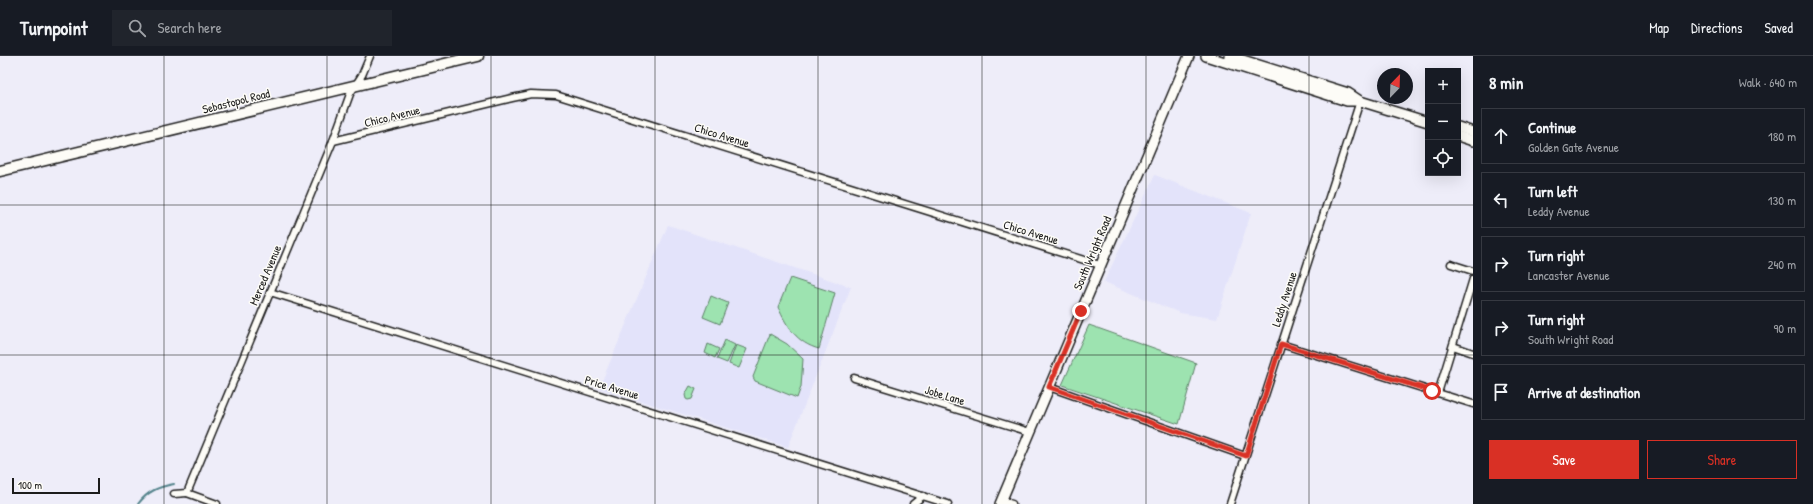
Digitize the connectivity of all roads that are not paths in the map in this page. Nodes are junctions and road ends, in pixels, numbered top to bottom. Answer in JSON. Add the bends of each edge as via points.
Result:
{"nodes":[{"id":1,"x":370,"y":56,"type":"edge"},
{"id":2,"x":478,"y":56,"type":"edge"},
{"id":3,"x":1189,"y":56,"type":"edge"},
{"id":4,"x":1206,"y":56,"type":"edge"},
{"id":5,"x":1230,"y":56,"type":"edge"},
{"id":6,"x":356,"y":85,"type":"junction"},
{"id":7,"x":1360,"y":101,"type":"junction"},
{"id":8,"x":1425,"y":121,"type":"edge"},
{"id":9,"x":1461,"y":128,"type":"edge"},
{"id":10,"x":1473,"y":132,"type":"edge"},
{"id":11,"x":1461,"y":137,"type":"edge"},
{"id":12,"x":1473,"y":140,"type":"edge"},
{"id":13,"x":333,"y":141,"type":"junction"},
{"id":14,"x":0,"y":171,"type":"edge"},
{"id":15,"x":1450,"y":264,"type":"dead end"},
{"id":16,"x":1100,"y":265,"type":"junction"},
{"id":17,"x":1473,"y":271,"type":"edge"},
{"id":18,"x":1473,"y":279,"type":"edge"},
{"id":19,"x":270,"y":292,"type":"junction"},
{"id":20,"x":1281,"y":344,"type":"junction"},
{"id":21,"x":1453,"y":346,"type":"junction"},
{"id":22,"x":1473,"y":353,"type":"edge"},
{"id":23,"x":854,"y":378,"type":"dead end"},
{"id":24,"x":1049,"y":387,"type":"junction"},
{"id":25,"x":1438,"y":393,"type":"junction"},
{"id":26,"x":1473,"y":404,"type":"edge"},
{"id":27,"x":1030,"y":432,"type":"junction"},
{"id":28,"x":1246,"y":456,"type":"junction"},
{"id":29,"x":187,"y":493,"type":"junction"},
{"id":30,"x":174,"y":494,"type":"dead end"},
{"id":31,"x":923,"y":496,"type":"junction"},
{"id":32,"x":1001,"y":502,"type":"edge"},
{"id":33,"x":217,"y":504,"type":"edge"},
{"id":34,"x":913,"y":504,"type":"edge"},
{"id":35,"x":948,"y":504,"type":"edge"},
{"id":36,"x":1012,"y":504,"type":"edge"},
{"id":37,"x":1230,"y":504,"type":"edge"}],
"edges":[{"from":1,"to":6,"type":"street","name":"Merced Avenue"},
{"from":2,"to":6,"type":"main road","name":"Sebastopol Road"},
{"from":3,"to":16,"type":"main road","name":"South Wright Road"},
{"from":4,"to":7,"type":"main road","via":[[1347,101]]},
{"from":5,"to":7,"type":"main road","via":[[1348,93]]},
{"from":6,"to":13,"type":"street","name":"Merced Avenue","via":[[350,94]]},
{"from":6,"to":14,"type":"main road","name":"Sebastopol Road"},
{"from":7,"to":8,"type":"main road"},
{"from":7,"to":20,"type":"street","name":"Leddy Avenue"},
{"from":9,"to":10,"type":"main road"},
{"from":11,"to":12,"type":"main road"},
{"from":13,"to":16,"type":"street","name":"Chico Avenue","via":[[531,94],[556,95]]},
{"from":13,"to":19,"type":"street","name":"Merced Avenue"},
{"from":15,"to":17,"type":"street"},
{"from":16,"to":24,"type":"main road","name":"South Wright Road"},
{"from":18,"to":21,"type":"street"},
{"from":19,"to":29,"type":"street","name":"Merced Avenue"},
{"from":19,"to":31,"type":"street","name":"Price Avenue"},
{"from":20,"to":25,"type":"street"},
{"from":20,"to":28,"type":"street","name":"Leddy Avenue"},
{"from":21,"to":22,"type":"street"},
{"from":21,"to":25,"type":"street"},
{"from":23,"to":27,"type":"street","name":"Jobe Lane"},
{"from":24,"to":27,"type":"main road","name":"South Wright Road"},
{"from":24,"to":28,"type":"street"},
{"from":25,"to":26,"type":"street"},
{"from":27,"to":32,"type":"main road","name":"South Wright Road"},
{"from":28,"to":37,"type":"street","name":"Leddy Avenue"},
{"from":29,"to":30,"type":"street"},
{"from":29,"to":33,"type":"street"},
{"from":31,"to":34,"type":"street"},
{"from":31,"to":35,"type":"street","name":"Price Avenue"},
{"from":32,"to":36,"type":"street"}]}
